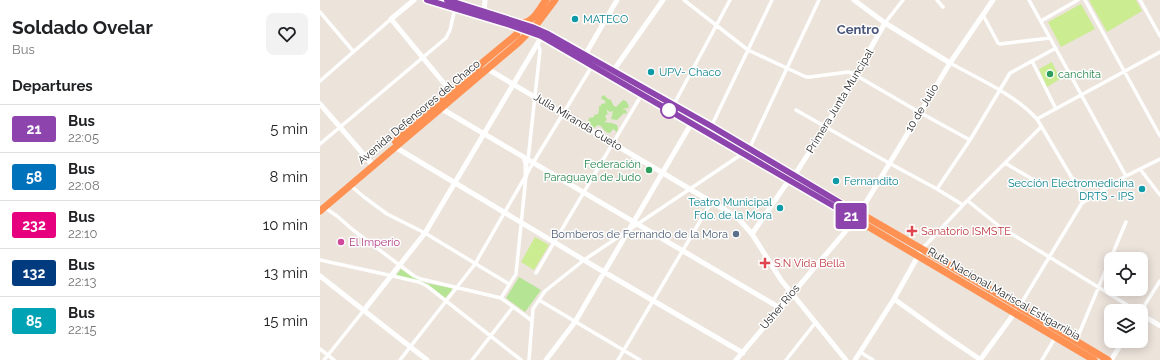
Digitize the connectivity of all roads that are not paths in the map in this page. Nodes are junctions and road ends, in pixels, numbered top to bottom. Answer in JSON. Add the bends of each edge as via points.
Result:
{"nodes":[{"id":1,"x":414,"y":0,"type":"edge"},
{"id":2,"x":427,"y":0,"type":"edge"},
{"id":3,"x":447,"y":0,"type":"edge"},
{"id":4,"x":485,"y":0,"type":"edge"},
{"id":5,"x":546,"y":0,"type":"edge"},
{"id":6,"x":549,"y":0,"type":"edge"},
{"id":7,"x":555,"y":0,"type":"edge"},
{"id":8,"x":558,"y":0,"type":"edge"},
{"id":9,"x":617,"y":0,"type":"edge"},
{"id":10,"x":663,"y":0,"type":"edge"},
{"id":11,"x":684,"y":0,"type":"edge"},
{"id":12,"x":730,"y":0,"type":"edge"},
{"id":13,"x":772,"y":0,"type":"edge"},
{"id":14,"x":819,"y":0,"type":"edge"},
{"id":15,"x":854,"y":0,"type":"edge"},
{"id":16,"x":902,"y":0,"type":"edge"},
{"id":17,"x":937,"y":0,"type":"edge"},
{"id":18,"x":993,"y":0,"type":"edge"},
{"id":19,"x":1029,"y":0,"type":"edge"},
{"id":20,"x":1078,"y":0,"type":"edge"},
{"id":21,"x":1085,"y":0,"type":"edge"},
{"id":22,"x":1140,"y":0,"type":"edge"},
{"id":23,"x":943,"y":7,"type":"dead end"},
{"id":24,"x":455,"y":8,"type":"junction"},
{"id":25,"x":484,"y":11,"type":"junction"},
{"id":26,"x":320,"y":12,"type":"edge"},
{"id":27,"x":983,"y":15,"type":"junction"},
{"id":28,"x":390,"y":19,"type":"junction"},
{"id":29,"x":1041,"y":21,"type":"junction"},
{"id":30,"x":520,"y":23,"type":"junction"},
{"id":31,"x":885,"y":23,"type":"junction"},
{"id":32,"x":510,"y":25,"type":"junction"},
{"id":33,"x":716,"y":26,"type":"junction"},
{"id":34,"x":530,"y":29,"type":"junction"},
{"id":35,"x":543,"y":35,"type":"junction"},
{"id":36,"x":1160,"y":36,"type":"edge"},
{"id":37,"x":1050,"y":38,"type":"junction"},
{"id":38,"x":538,"y":44,"type":"junction"},
{"id":39,"x":1056,"y":48,"type":"junction"},
{"id":40,"x":748,"y":50,"type":"junction"},
{"id":41,"x":354,"y":51,"type":"junction"},
{"id":42,"x":1160,"y":52,"type":"edge"},
{"id":43,"x":586,"y":55,"type":"junction"},
{"id":44,"x":423,"y":57,"type":"junction"},
{"id":45,"x":1032,"y":61,"type":"junction"},
{"id":46,"x":950,"y":63,"type":"junction"},
{"id":47,"x":593,"y":65,"type":"junction"},
{"id":48,"x":787,"y":68,"type":"junction"},
{"id":49,"x":486,"y":70,"type":"junction"},
{"id":50,"x":613,"y":71,"type":"junction"},
{"id":51,"x":1124,"y":72,"type":"junction"},
{"id":52,"x":856,"y":74,"type":"junction"},
{"id":53,"x":320,"y":81,"type":"edge"},
{"id":54,"x":470,"y":81,"type":"junction"},
{"id":55,"x":514,"y":84,"type":"junction"},
{"id":56,"x":1000,"y":91,"type":"junction"},
{"id":57,"x":452,"y":93,"type":"junction"},
{"id":58,"x":642,"y":94,"type":"junction"},
{"id":59,"x":1082,"y":95,"type":"junction"},
{"id":60,"x":535,"y":97,"type":"junction"},
{"id":61,"x":320,"y":104,"type":"edge"},
{"id":62,"x":673,"y":106,"type":"junction"},
{"id":63,"x":442,"y":109,"type":"junction"},
{"id":64,"x":1056,"y":109,"type":"junction"},
{"id":65,"x":796,"y":110,"type":"dead end"},
{"id":66,"x":919,"y":112,"type":"junction"},
{"id":67,"x":563,"y":114,"type":"junction"},
{"id":68,"x":1037,"y":119,"type":"junction"},
{"id":69,"x":691,"y":124,"type":"junction"},
{"id":70,"x":701,"y":125,"type":"junction"},
{"id":71,"x":711,"y":126,"type":"junction"},
{"id":72,"x":826,"y":126,"type":"junction"},
{"id":73,"x":340,"y":127,"type":"junction"},
{"id":74,"x":1041,"y":127,"type":"junction"},
{"id":75,"x":484,"y":134,"type":"junction"},
{"id":76,"x":1160,"y":136,"type":"edge"},
{"id":77,"x":970,"y":140,"type":"junction"},
{"id":78,"x":613,"y":143,"type":"junction"},
{"id":79,"x":320,"y":144,"type":"edge"},
{"id":80,"x":393,"y":146,"type":"junction"},
{"id":81,"x":749,"y":149,"type":"junction"},
{"id":82,"x":742,"y":154,"type":"junction"},
{"id":83,"x":1160,"y":159,"type":"edge"},
{"id":84,"x":528,"y":160,"type":"junction"},
{"id":85,"x":370,"y":162,"type":"junction"},
{"id":86,"x":889,"y":163,"type":"junction"},
{"id":87,"x":1005,"y":163,"type":"junction"},
{"id":88,"x":1140,"y":169,"type":"junction"},
{"id":89,"x":662,"y":172,"type":"junction"},
{"id":90,"x":526,"y":175,"type":"junction"},
{"id":91,"x":1126,"y":176,"type":"junction"},
{"id":92,"x":792,"y":178,"type":"junction"},
{"id":93,"x":455,"y":184,"type":"junction"},
{"id":94,"x":350,"y":185,"type":"junction"},
{"id":95,"x":1042,"y":185,"type":"dead end"},
{"id":96,"x":937,"y":188,"type":"junction"},
{"id":97,"x":691,"y":189,"type":"junction"},
{"id":98,"x":584,"y":193,"type":"junction"},
{"id":99,"x":1160,"y":195,"type":"edge"},
{"id":100,"x":1085,"y":200,"type":"junction"},
{"id":101,"x":712,"y":201,"type":"junction"},
{"id":102,"x":968,"y":201,"type":"junction"},
{"id":103,"x":963,"y":205,"type":"junction"},
{"id":104,"x":321,"y":208,"type":"edge"},
{"id":105,"x":504,"y":213,"type":"junction"},
{"id":106,"x":857,"y":216,"type":"junction"},
{"id":107,"x":1126,"y":222,"type":"dead end"},
{"id":108,"x":522,"y":223,"type":"junction"},
{"id":109,"x":636,"y":223,"type":"junction"},
{"id":110,"x":628,"y":231,"type":"junction"},
{"id":111,"x":425,"y":233,"type":"junction"},
{"id":112,"x":752,"y":234,"type":"junction"},
{"id":113,"x":554,"y":242,"type":"junction"},
{"id":114,"x":922,"y":249,"type":"junction"},
{"id":115,"x":682,"y":250,"type":"junction"},
{"id":116,"x":1049,"y":256,"type":"junction"},
{"id":117,"x":919,"y":257,"type":"junction"},
{"id":118,"x":320,"y":260,"type":"edge"},
{"id":119,"x":584,"y":260,"type":"junction"},
{"id":120,"x":475,"y":264,"type":"junction"},
{"id":121,"x":401,"y":265,"type":"junction"},
{"id":122,"x":604,"y":272,"type":"junction"},
{"id":123,"x":536,"y":273,"type":"dead end"},
{"id":124,"x":320,"y":276,"type":"edge"},
{"id":125,"x":393,"y":276,"type":"junction"},
{"id":126,"x":1160,"y":281,"type":"edge"},
{"id":127,"x":509,"y":284,"type":"junction"},
{"id":128,"x":457,"y":287,"type":"junction"},
{"id":129,"x":1098,"y":287,"type":"junction"},
{"id":130,"x":792,"y":292,"type":"junction"},
{"id":131,"x":501,"y":298,"type":"junction"},
{"id":132,"x":894,"y":299,"type":"junction"},
{"id":133,"x":446,"y":300,"type":"junction"},
{"id":134,"x":539,"y":300,"type":"junction"},
{"id":135,"x":652,"y":300,"type":"junction"},
{"id":136,"x":1126,"y":304,"type":"edge"},
{"id":137,"x":1146,"y":304,"type":"edge"},
{"id":138,"x":513,"y":307,"type":"junction"},
{"id":139,"x":1019,"y":307,"type":"junction"},
{"id":140,"x":780,"y":308,"type":"junction"},
{"id":141,"x":364,"y":310,"type":"junction"},
{"id":142,"x":1015,"y":314,"type":"junction"},
{"id":143,"x":1148,"y":317,"type":"edge"},
{"id":144,"x":532,"y":320,"type":"junction"},
{"id":145,"x":575,"y":322,"type":"junction"},
{"id":146,"x":816,"y":322,"type":"junction"},
{"id":147,"x":1160,"y":326,"type":"edge"},
{"id":148,"x":490,"y":336,"type":"junction"},
{"id":149,"x":1056,"y":337,"type":"junction"},
{"id":150,"x":1076,"y":341,"type":"junction"},
{"id":151,"x":411,"y":347,"type":"junction"},
{"id":152,"x":1119,"y":348,"type":"edge"},
{"id":153,"x":320,"y":349,"type":"edge"},
{"id":154,"x":624,"y":350,"type":"junction"},
{"id":155,"x":860,"y":352,"type":"junction"},
{"id":156,"x":743,"y":353,"type":"junction"},
{"id":157,"x":328,"y":355,"type":"junction"},
{"id":158,"x":324,"y":360,"type":"edge"},
{"id":159,"x":334,"y":360,"type":"edge"},
{"id":160,"x":400,"y":360,"type":"edge"},
{"id":161,"x":427,"y":360,"type":"edge"},
{"id":162,"x":472,"y":360,"type":"edge"},
{"id":163,"x":522,"y":360,"type":"edge"},
{"id":164,"x":529,"y":360,"type":"edge"},
{"id":165,"x":546,"y":360,"type":"edge"},
{"id":166,"x":618,"y":360,"type":"edge"},
{"id":167,"x":640,"y":360,"type":"edge"},
{"id":168,"x":736,"y":360,"type":"edge"},
{"id":169,"x":786,"y":360,"type":"edge"},
{"id":170,"x":846,"y":360,"type":"edge"},
{"id":171,"x":855,"y":360,"type":"edge"},
{"id":172,"x":873,"y":360,"type":"edge"},
{"id":173,"x":980,"y":360,"type":"edge"},
{"id":174,"x":1042,"y":360,"type":"edge"},
{"id":175,"x":1094,"y":360,"type":"edge"},
{"id":176,"x":1108,"y":360,"type":"edge"},
{"id":177,"x":1111,"y":360,"type":"edge"}],
"edges":[{"from":1,"to":28,"type":"street"},
{"from":2,"to":24,"type":"highway"},
{"from":3,"to":25,"type":"highway"},
{"from":4,"to":25,"type":"street"},
{"from":5,"to":30,"type":"highway","via":[[530,21]]},
{"from":6,"to":34,"type":"highway"},
{"from":7,"to":34,"type":"highway"},
{"from":8,"to":35,"type":"highway","via":[[544,21]]},
{"from":9,"to":43,"type":"street"},
{"from":10,"to":50,"type":"street"},
{"from":11,"to":33,"type":"street"},
{"from":12,"to":33,"type":"street"},
{"from":13,"to":40,"type":"street"},
{"from":14,"to":48,"type":"street"},
{"from":15,"to":31,"type":"street"},
{"from":16,"to":31,"type":"street","name":"Primera Junta Muncipal"},
{"from":17,"to":23,"type":"street"},
{"from":18,"to":27,"type":"street","name":"10 de Julio"},
{"from":19,"to":29,"type":"street"},
{"from":20,"to":29,"type":"street"},
{"from":21,"to":51,"type":"street"},
{"from":22,"to":36,"type":"street"},
{"from":24,"to":32,"type":"highway"},
{"from":24,"to":44,"type":"street","via":[[448,35]]},
{"from":25,"to":30,"type":"highway"},
{"from":26,"to":41,"type":"street"},
{"from":27,"to":37,"type":"street","via":[[1000,44]]},
{"from":27,"to":46,"type":"street","name":"10 de Julio"},
{"from":28,"to":41,"type":"street"},
{"from":28,"to":44,"type":"street"},
{"from":29,"to":37,"type":"street"},
{"from":30,"to":34,"type":"highway"},
{"from":31,"to":46,"type":"street"},
{"from":31,"to":52,"type":"street","name":"Primera Junta Muncipal"},
{"from":32,"to":34,"type":"highway"},
{"from":32,"to":54,"type":"highway","via":[[518,30],[517,34],[482,63]]},
{"from":33,"to":40,"type":"street"},
{"from":33,"to":62,"type":"street"},
{"from":34,"to":35,"type":"highway","name":"Ruta Nacional Mariscal Estigarribia"},
{"from":34,"to":49,"type":"highway","name":"Avenida Defensores del Chaco"},
{"from":35,"to":38,"type":"street"},
{"from":35,"to":43,"type":"highway","name":"Ruta Nacional Mariscal Estigarribia"},
{"from":35,"to":47,"type":"highway","name":"Ruta Nacional Mariscal Estigarribia"},
{"from":35,"to":49,"type":"highway","via":[[526,41]]},
{"from":37,"to":39,"type":"street"},
{"from":38,"to":55,"type":"street"},
{"from":38,"to":60,"type":"street","via":[[540,50]]},
{"from":39,"to":45,"type":"street"},
{"from":39,"to":59,"type":"street"},
{"from":40,"to":48,"type":"street"},
{"from":40,"to":71,"type":"street"},
{"from":41,"to":53,"type":"street"},
{"from":42,"to":51,"type":"street"},
{"from":43,"to":50,"type":"highway","name":"Ruta Nacional Mariscal Estigarribia"},
{"from":44,"to":57,"type":"street"},
{"from":44,"to":73,"type":"street"},
{"from":45,"to":56,"type":"street","via":[[1010,73]]},
{"from":45,"to":64,"type":"street"},
{"from":46,"to":56,"type":"street"},
{"from":46,"to":66,"type":"street","name":"10 de Julio"},
{"from":47,"to":58,"type":"highway","name":"Ruta Nacional Mariscal Estigarribia"},
{"from":47,"to":67,"type":"street"},
{"from":48,"to":52,"type":"street","via":[[810,77],[848,72]]},
{"from":48,"to":81,"type":"street"},
{"from":49,"to":54,"type":"highway","name":"Avenida Defensores del Chaco"},
{"from":49,"to":55,"type":"street","name":"Julia Miranda Cueto"},
{"from":50,"to":62,"type":"highway","name":"Ruta Nacional Mariscal Estigarribia"},
{"from":51,"to":59,"type":"street"},
{"from":51,"to":76,"type":"street"},
{"from":52,"to":66,"type":"street"},
{"from":52,"to":72,"type":"street","name":"Primera Junta Muncipal"},
{"from":54,"to":57,"type":"highway","name":"Avenida Defensores del Chaco"},
{"from":54,"to":63,"type":"highway","name":"Avenida Defensores del Chaco"},
{"from":55,"to":60,"type":"street","name":"Julia Miranda Cueto"},
{"from":55,"to":75,"type":"street"},
{"from":56,"to":68,"type":"street"},
{"from":56,"to":77,"type":"street"},
{"from":57,"to":80,"type":"highway","name":"Avenida Defensores del Chaco"},
{"from":58,"to":69,"type":"highway","name":"Ruta Nacional Mariscal Estigarribia"},
{"from":58,"to":78,"type":"street"},
{"from":59,"to":64,"type":"street"},
{"from":59,"to":91,"type":"street"},
{"from":60,"to":67,"type":"street","name":"Julia Miranda Cueto"},
{"from":60,"to":84,"type":"street"},
{"from":61,"to":73,"type":"street"},
{"from":62,"to":70,"type":"highway","name":"Ruta Nacional Mariscal Estigarribia"},
{"from":63,"to":75,"type":"street"},
{"from":63,"to":80,"type":"highway","name":"Avenida Defensores del Chaco"},
{"from":64,"to":68,"type":"street"},
{"from":65,"to":72,"type":"street"},
{"from":66,"to":77,"type":"street"},
{"from":66,"to":86,"type":"street","name":"10 de Julio"},
{"from":67,"to":78,"type":"street","name":"Julia Miranda Cueto"},
{"from":67,"to":84,"type":"street"},
{"from":68,"to":74,"type":"street"},
{"from":69,"to":70,"type":"highway","name":"Ruta Nacional Mariscal Estigarribia"},
{"from":69,"to":89,"type":"street"},
{"from":70,"to":71,"type":"highway","name":"Ruta Nacional Mariscal Estigarribia"},
{"from":70,"to":82,"type":"highway","name":"Ruta Nacional Mariscal Estigarribia"},
{"from":71,"to":81,"type":"highway","name":"Ruta Nacional Mariscal Estigarribia"},
{"from":72,"to":86,"type":"street"},
{"from":72,"to":92,"type":"street","name":"Primera Junta Muncipal"},
{"from":73,"to":79,"type":"street"},
{"from":73,"to":85,"type":"street"},
{"from":74,"to":87,"type":"street"},
{"from":74,"to":100,"type":"street"},
{"from":75,"to":84,"type":"street"},
{"from":75,"to":93,"type":"street"},
{"from":77,"to":96,"type":"street"},
{"from":78,"to":89,"type":"street","name":"Julia Miranda Cueto"},
{"from":78,"to":98,"type":"street"},
{"from":80,"to":85,"type":"highway","name":"Avenida Defensores del Chaco"},
{"from":80,"to":93,"type":"street"},
{"from":80,"to":94,"type":"highway","name":"Avenida Defensores del Chaco"},
{"from":81,"to":92,"type":"highway","name":"Ruta Nacional Mariscal Estigarribia"},
{"from":82,"to":92,"type":"highway","name":"Ruta Nacional Mariscal Estigarribia"},
{"from":82,"to":97,"type":"street"},
{"from":83,"to":88,"type":"street"},
{"from":84,"to":90,"type":"street"},
{"from":84,"to":90,"type":"street"},
{"from":84,"to":98,"type":"street"},
{"from":85,"to":104,"type":"highway","name":"Avenida Defensores del Chaco"},
{"from":86,"to":96,"type":"street"},
{"from":86,"to":106,"type":"street","name":"10 de Julio"},
{"from":87,"to":95,"type":"street"},
{"from":87,"to":102,"type":"street"},
{"from":88,"to":91,"type":"street"},
{"from":88,"to":99,"type":"street"},
{"from":89,"to":97,"type":"street","name":"Julia Miranda Cueto"},
{"from":89,"to":109,"type":"street"},
{"from":90,"to":105,"type":"street"},
{"from":90,"to":108,"type":"street"},
{"from":91,"to":100,"type":"street"},
{"from":92,"to":106,"type":"highway","name":"Ruta Nacional Mariscal Estigarribia"},
{"from":92,"to":112,"type":"street","name":"Primera Junta Muncipal"},
{"from":93,"to":105,"type":"street"},
{"from":93,"to":111,"type":"street"},
{"from":94,"to":104,"type":"highway","name":"Avenida Defensores del Chaco"},
{"from":94,"to":111,"type":"street","via":[[382,211]]},
{"from":96,"to":103,"type":"street"},
{"from":97,"to":101,"type":"street","name":"Julia Miranda Cueto"},
{"from":97,"to":109,"type":"street"},
{"from":98,"to":109,"type":"street"},
{"from":98,"to":113,"type":"street"},
{"from":100,"to":116,"type":"street"},
{"from":101,"to":112,"type":"street","name":"Julia Miranda Cueto","via":[[737,217]]},
{"from":101,"to":115,"type":"street"},
{"from":102,"to":103,"type":"street"},
{"from":102,"to":116,"type":"street","via":[[999,226]]},
{"from":103,"to":114,"type":"street"},
{"from":104,"to":121,"type":"street","via":[[337,216]]},
{"from":105,"to":108,"type":"street"},
{"from":105,"to":120,"type":"street"},
{"from":106,"to":114,"type":"highway","name":"Ruta Nacional Mariscal Estigarribia"},
{"from":106,"to":117,"type":"highway","name":"Ruta Nacional Mariscal Estigarribia"},
{"from":106,"to":130,"type":"street","name":"Usher Ríos"},
{"from":107,"to":129,"type":"street"},
{"from":108,"to":113,"type":"street"},
{"from":108,"to":127,"type":"street","via":[[516,274]]},
{"from":109,"to":110,"type":"street"},
{"from":109,"to":115,"type":"street"},
{"from":110,"to":119,"type":"street"},
{"from":110,"to":122,"type":"street"},
{"from":111,"to":120,"type":"street"},
{"from":111,"to":121,"type":"street"},
{"from":112,"to":130,"type":"street","name":"Julia Miranda Cueto","via":[[781,280]]},
{"from":113,"to":119,"type":"street"},
{"from":113,"to":123,"type":"street"},
{"from":114,"to":117,"type":"street"},
{"from":114,"to":139,"type":"highway","name":"Ruta Nacional Mariscal Estigarribia"},
{"from":115,"to":135,"type":"street"},
{"from":115,"to":140,"type":"street"},
{"from":116,"to":129,"type":"street"},
{"from":116,"to":139,"type":"street"},
{"from":117,"to":132,"type":"street"},
{"from":117,"to":142,"type":"highway","name":"Ruta Nacional Mariscal Estigarribia"},
{"from":118,"to":125,"type":"street"},
{"from":119,"to":122,"type":"street"},
{"from":119,"to":134,"type":"street","via":[[550,286]]},
{"from":120,"to":127,"type":"street"},
{"from":120,"to":128,"type":"street"},
{"from":121,"to":125,"type":"street"},
{"from":121,"to":128,"type":"street","via":[[421,279]]},
{"from":122,"to":135,"type":"street"},
{"from":122,"to":145,"type":"street"},
{"from":124,"to":141,"type":"street"},
{"from":125,"to":133,"type":"street","via":[[419,282]]},
{"from":125,"to":141,"type":"street"},
{"from":126,"to":137,"type":"street"},
{"from":127,"to":131,"type":"street"},
{"from":128,"to":131,"type":"street"},
{"from":128,"to":133,"type":"street"},
{"from":129,"to":136,"type":"street"},
{"from":129,"to":150,"type":"street"},
{"from":130,"to":140,"type":"street","name":"Usher Ríos"},
{"from":130,"to":146,"type":"street","name":"Julia Miranda Cueto"},
{"from":131,"to":138,"type":"street"},
{"from":132,"to":155,"type":"street"},
{"from":132,"to":173,"type":"street"},
{"from":133,"to":148,"type":"street"},
{"from":133,"to":151,"type":"street"},
{"from":134,"to":144,"type":"street","via":[[533,309]]},
{"from":134,"to":145,"type":"street"},
{"from":135,"to":154,"type":"street"},
{"from":135,"to":156,"type":"street"},
{"from":138,"to":144,"type":"street"},
{"from":138,"to":148,"type":"street"},
{"from":139,"to":142,"type":"street"},
{"from":139,"to":150,"type":"highway","name":"Ruta Nacional Mariscal Estigarribia"},
{"from":140,"to":156,"type":"street","name":"Usher Ríos"},
{"from":141,"to":151,"type":"street"},
{"from":141,"to":157,"type":"street"},
{"from":142,"to":149,"type":"highway","name":"Ruta Nacional Mariscal Estigarribia"},
{"from":142,"to":173,"type":"street"},
{"from":143,"to":147,"type":"street"},
{"from":144,"to":164,"type":"street"},
{"from":145,"to":154,"type":"street"},
{"from":145,"to":165,"type":"street"},
{"from":146,"to":169,"type":"street"},
{"from":146,"to":170,"type":"street","name":"Julia Miranda Cueto"},
{"from":148,"to":162,"type":"street"},
{"from":148,"to":163,"type":"street"},
{"from":149,"to":174,"type":"street"},
{"from":149,"to":175,"type":"highway","name":"Ruta Nacional Mariscal Estigarribia"},
{"from":150,"to":176,"type":"highway","name":"Ruta Nacional Mariscal Estigarribia"},
{"from":151,"to":160,"type":"street"},
{"from":151,"to":161,"type":"street"},
{"from":152,"to":177,"type":"street"},
{"from":153,"to":157,"type":"street"},
{"from":154,"to":166,"type":"street"},
{"from":154,"to":167,"type":"street"},
{"from":155,"to":171,"type":"street"},
{"from":155,"to":172,"type":"street"},
{"from":156,"to":168,"type":"street","name":"Usher Ríos"},
{"from":157,"to":158,"type":"street"},
{"from":157,"to":159,"type":"street"}]}
